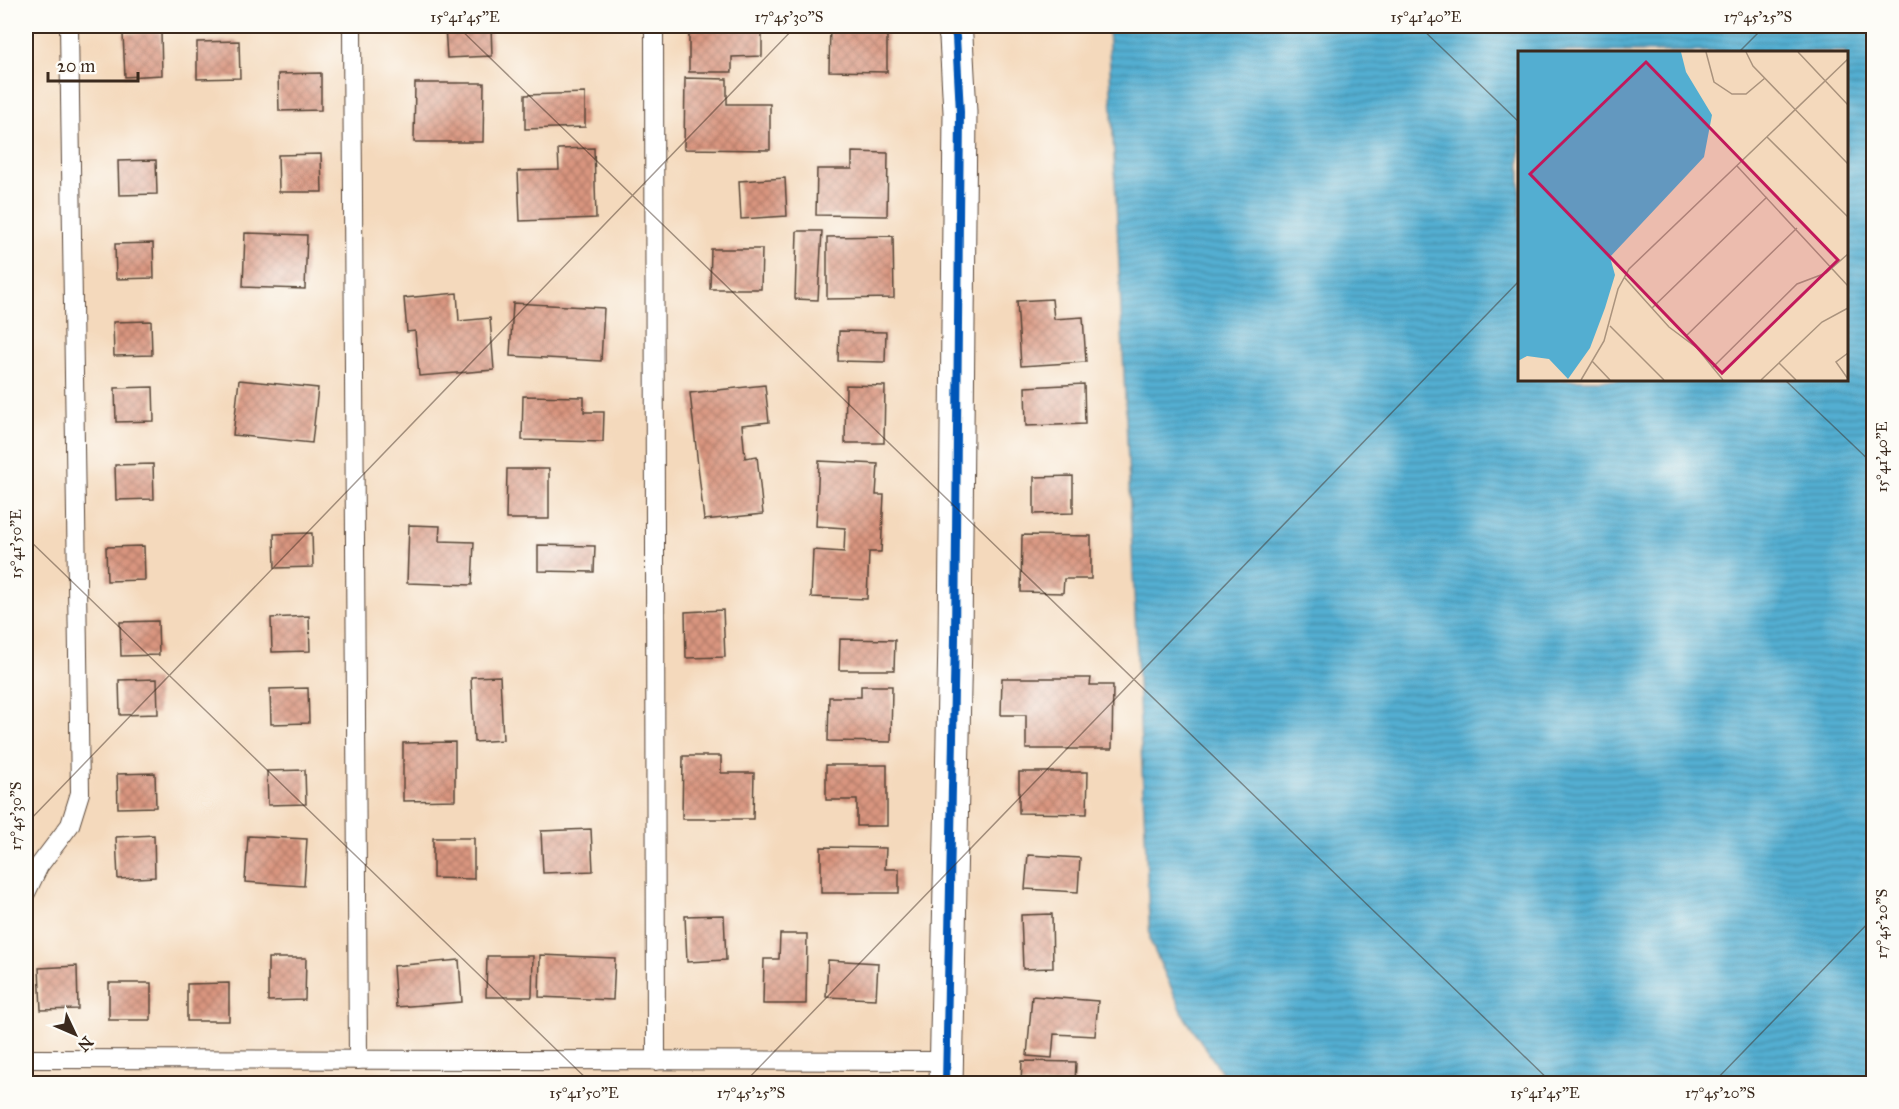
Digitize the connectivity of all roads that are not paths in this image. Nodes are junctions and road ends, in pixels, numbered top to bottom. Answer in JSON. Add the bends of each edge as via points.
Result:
{"nodes":[{"id":1,"x":69,"y":26,"type":"edge"},
{"id":2,"x":352,"y":26,"type":"edge"},
{"id":3,"x":654,"y":26,"type":"edge"},
{"id":4,"x":953,"y":26,"type":"edge"},
{"id":5,"x":26,"y":893,"type":"edge"},
{"id":6,"x":26,"y":1059,"type":"edge"},
{"id":7,"x":358,"y":1060,"type":"junction"},
{"id":8,"x":656,"y":1061,"type":"junction"},
{"id":9,"x":946,"y":1072,"type":"edge"}],
"edges":[{"from":1,"to":5,"type":"lane","via":[[80,793],[70,825],[39,866]]},
{"from":2,"to":7,"type":"lane"},
{"from":3,"to":8,"type":"lane"},
{"from":4,"to":9,"type":"street","via":[[960,112]]},
{"from":6,"to":7,"type":"lane"},
{"from":7,"to":8,"type":"lane"},
{"from":8,"to":9,"type":"lane"}]}
